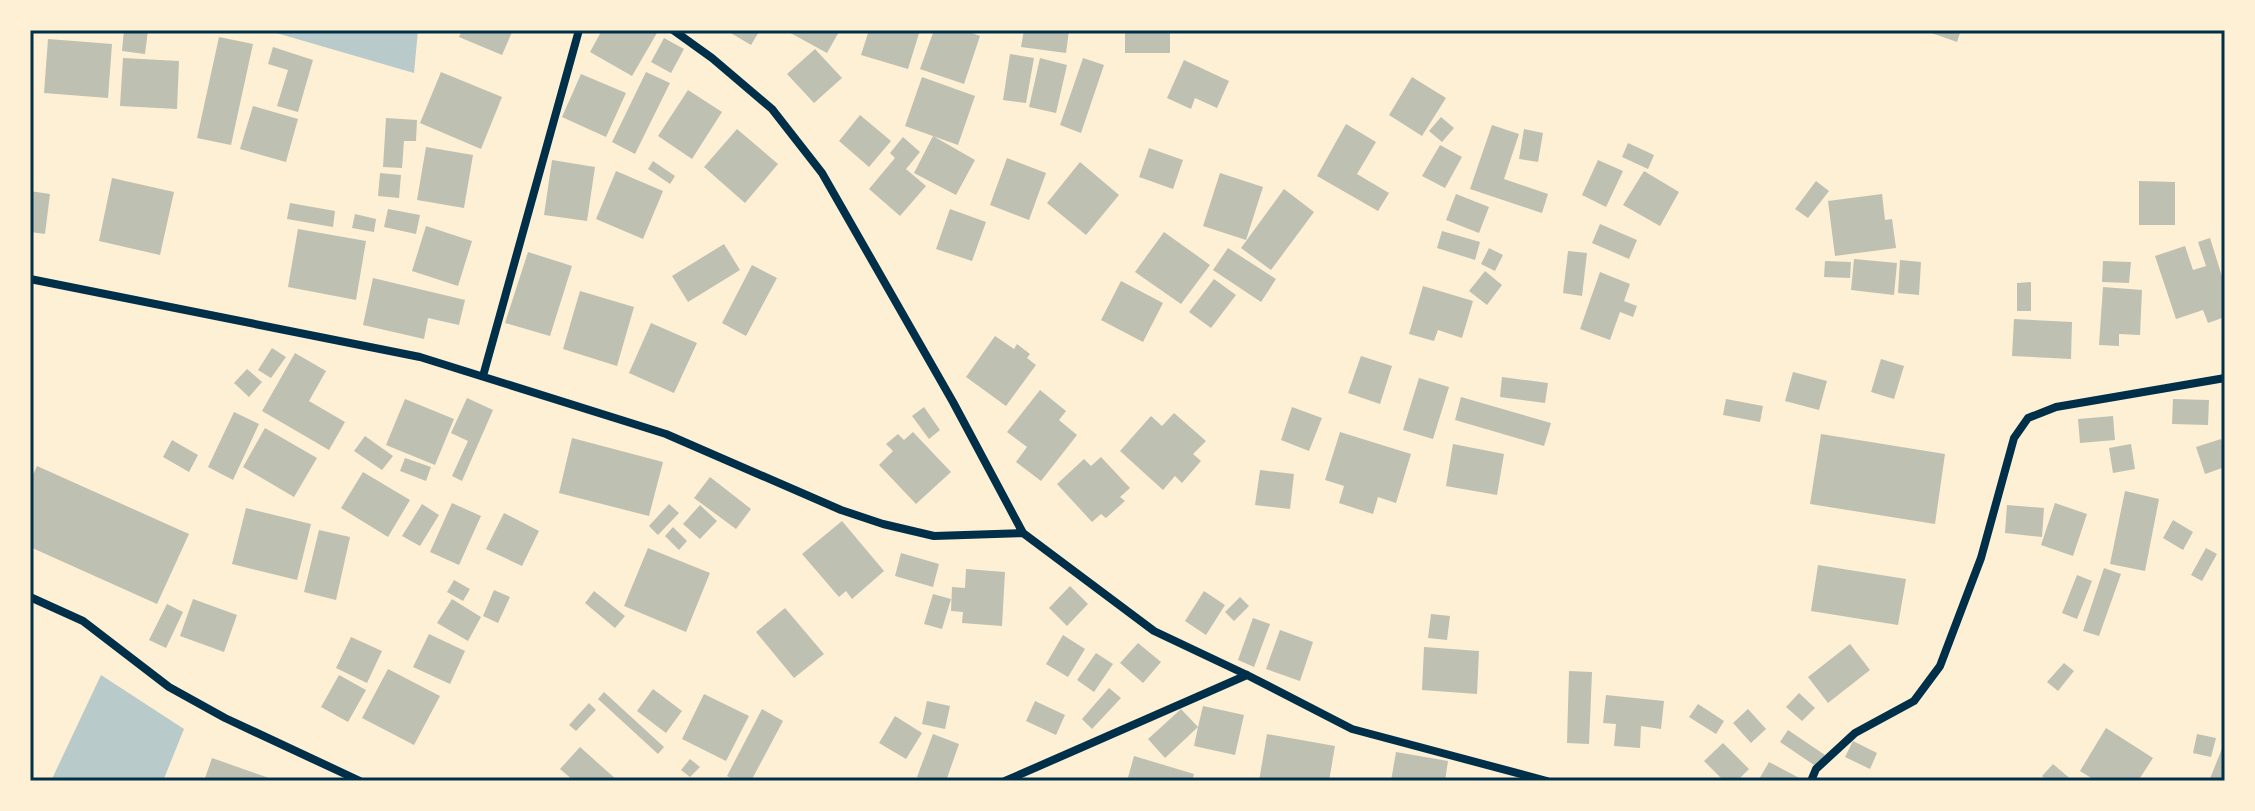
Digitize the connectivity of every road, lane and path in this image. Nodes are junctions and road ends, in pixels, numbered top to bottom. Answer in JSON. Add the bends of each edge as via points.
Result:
{"nodes":[{"id":1,"x":579,"y":30,"type":"edge"},
{"id":2,"x":673,"y":30,"type":"edge"},
{"id":3,"x":30,"y":279,"type":"edge"},
{"id":4,"x":483,"y":376,"type":"junction"},
{"id":5,"x":2225,"y":378,"type":"edge"},
{"id":6,"x":1023,"y":533,"type":"junction"},
{"id":7,"x":30,"y":597,"type":"edge"},
{"id":8,"x":1247,"y":675,"type":"junction"},
{"id":9,"x":360,"y":781,"type":"edge"},
{"id":10,"x":1005,"y":781,"type":"edge"},
{"id":11,"x":1547,"y":781,"type":"edge"},
{"id":12,"x":1811,"y":781,"type":"edge"}],
"edges":[{"from":1,"to":4,"type":"street"},
{"from":2,"to":6,"type":"street","via":[[772,109],[822,173]]},
{"from":3,"to":4,"type":"street","via":[[420,357]]},
{"from":4,"to":6,"type":"street","via":[[666,434],[883,524],[934,536]]},
{"from":5,"to":12,"type":"street","via":[[2056,407],[2028,418],[2014,438],[1981,558],[1940,666],[1914,701],[1855,733],[1816,769]]},
{"from":6,"to":8,"type":"street","via":[[1154,631]]},
{"from":7,"to":9,"type":"street","via":[[83,621],[169,687]]},
{"from":8,"to":10,"type":"street"},
{"from":8,"to":11,"type":"street","via":[[1352,729]]}]}
